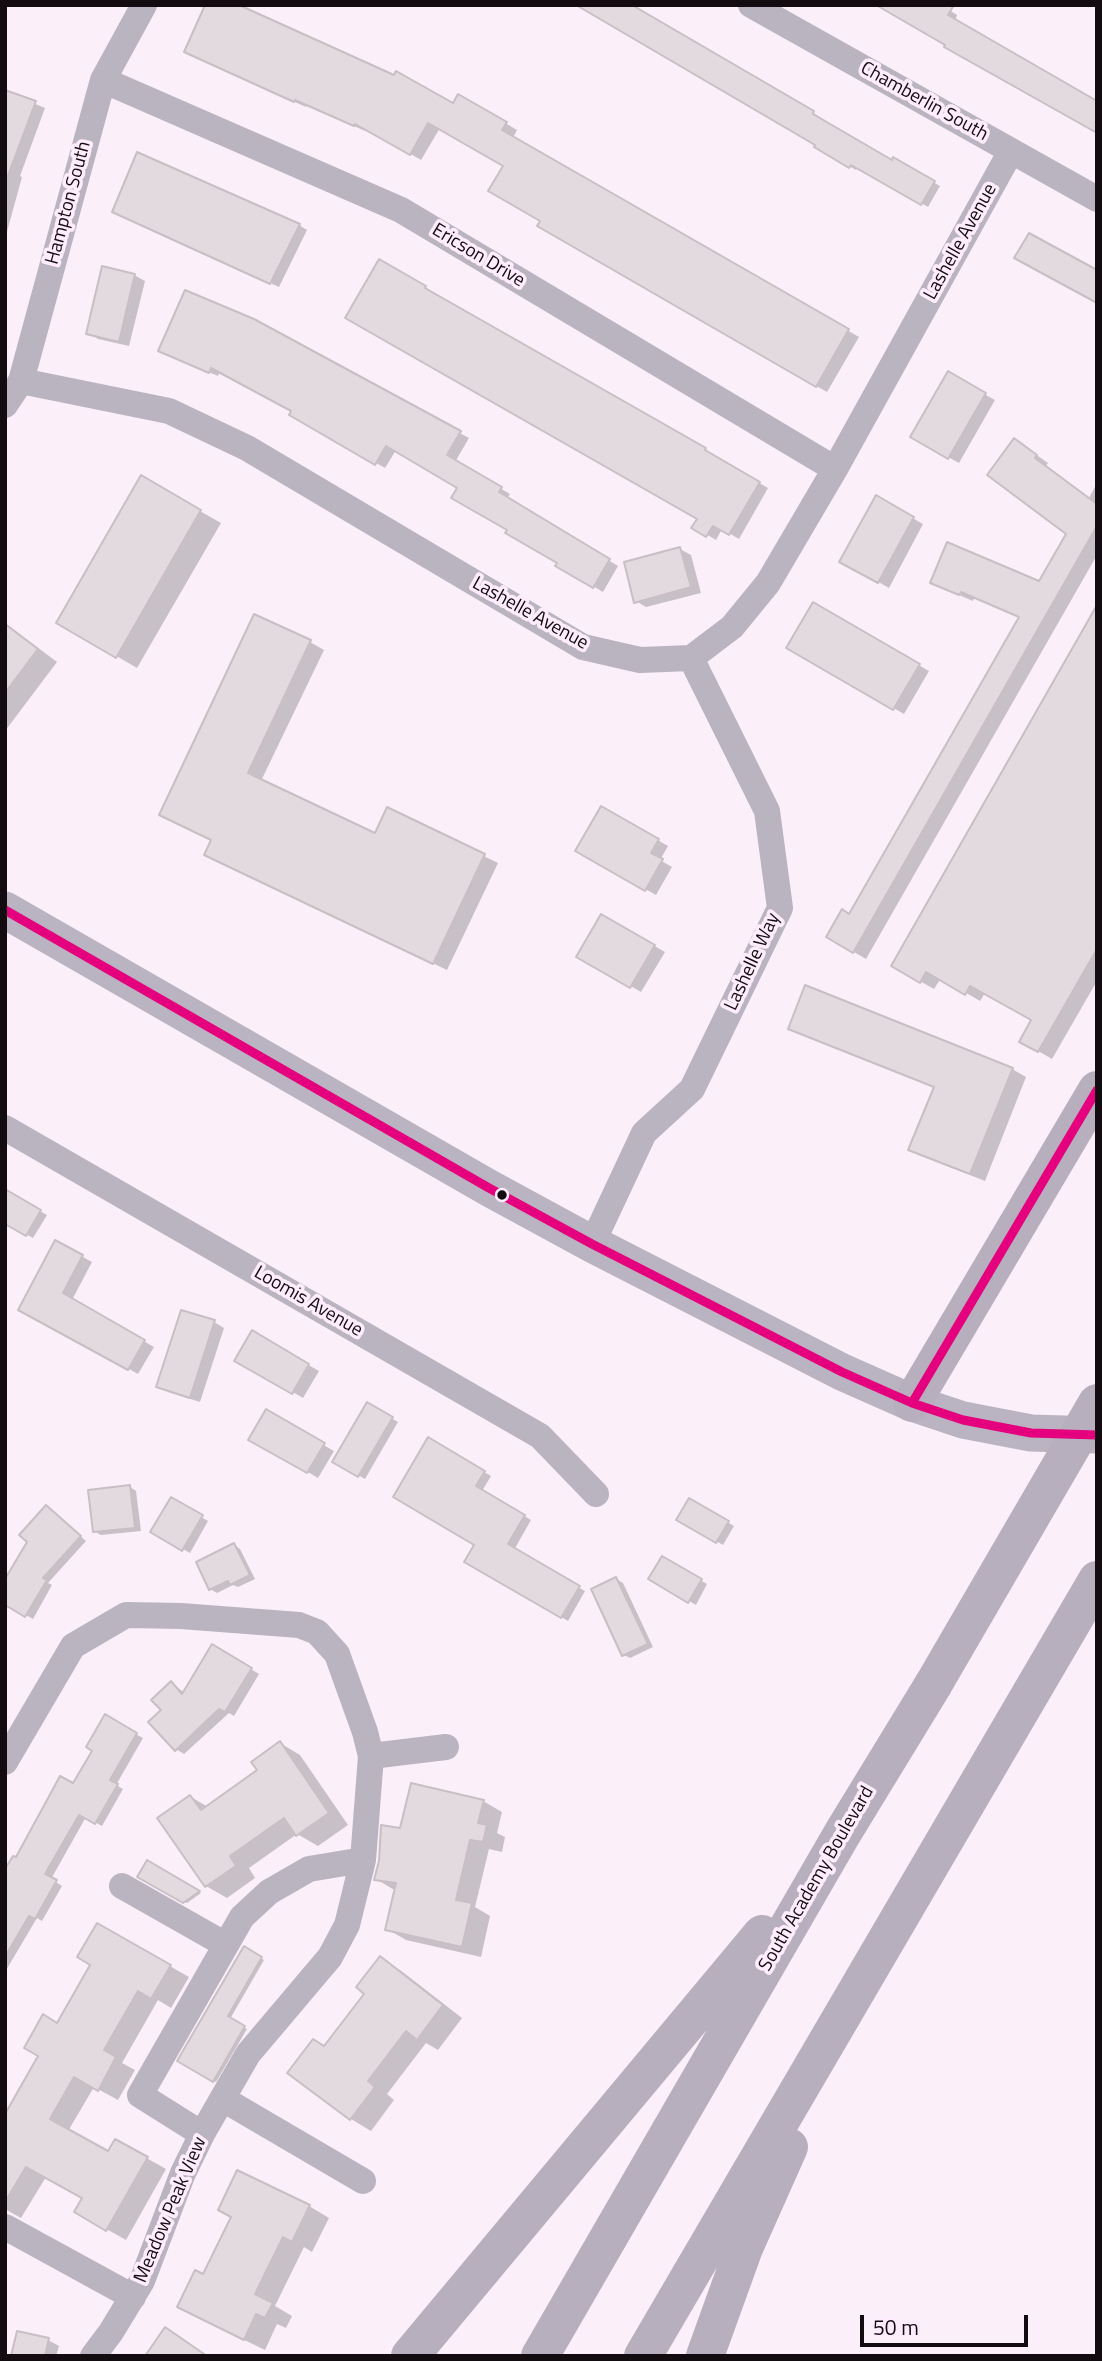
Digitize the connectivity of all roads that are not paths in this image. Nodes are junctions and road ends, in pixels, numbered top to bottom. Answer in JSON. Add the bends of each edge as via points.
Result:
{"nodes":[{"id":1,"x":144,"y":5,"type":"edge"},
{"id":2,"x":751,"y":5,"type":"edge"},
{"id":3,"x":103,"y":80,"type":"junction"},
{"id":4,"x":1011,"y":151,"type":"junction"},
{"id":5,"x":1097,"y":199,"type":"edge"},
{"id":6,"x":21,"y":382,"type":"junction"},
{"id":7,"x":5,"y":405,"type":"edge"},
{"id":8,"x":835,"y":469,"type":"junction"},
{"id":9,"x":691,"y":658,"type":"junction"},
{"id":10,"x":5,"y":911,"type":"edge"},
{"id":11,"x":1097,"y":1090,"type":"edge"},
{"id":12,"x":5,"y":1128,"type":"edge"},
{"id":13,"x":592,"y":1244,"type":"junction"},
{"id":14,"x":912,"y":1403,"type":"junction"},
{"id":15,"x":1097,"y":1404,"type":"edge"},
{"id":16,"x":1097,"y":1435,"type":"edge"},
{"id":17,"x":596,"y":1494,"type":"dead end"},
{"id":18,"x":1097,"y":1580,"type":"edge"},
{"id":19,"x":446,"y":1747,"type":"dead end"},
{"id":20,"x":371,"y":1756,"type":"junction"},
{"id":21,"x":5,"y":1762,"type":"edge"},
{"id":22,"x":842,"y":1834,"type":"junction"},
{"id":23,"x":363,"y":1860,"type":"junction"},
{"id":24,"x":122,"y":1886,"type":"dead end"},
{"id":25,"x":226,"y":1945,"type":"junction"},
{"id":26,"x":863,"y":1978,"type":"junction"},
{"id":27,"x":223,"y":2099,"type":"junction"},
{"id":28,"x":202,"y":2134,"type":"junction"},
{"id":29,"x":363,"y":2181,"type":"dead end"},
{"id":30,"x":5,"y":2227,"type":"edge"},
{"id":31,"x":133,"y":2297,"type":"junction"},
{"id":32,"x":93,"y":2356,"type":"edge"},
{"id":33,"x":410,"y":2356,"type":"edge"},
{"id":34,"x":540,"y":2356,"type":"edge"},
{"id":35,"x":643,"y":2356,"type":"edge"},
{"id":36,"x":705,"y":2356,"type":"edge"}],
"edges":[{"from":1,"to":3,"type":"street","name":"Hampton South"},
{"from":2,"to":4,"type":"street","name":"Chamberlin South"},
{"from":3,"to":6,"type":"street","name":"Hampton South"},
{"from":3,"to":8,"type":"street","name":"Ericson Drive","via":[[401,210]]},
{"from":4,"to":5,"type":"street","name":"Chamberlin South"},
{"from":4,"to":8,"type":"street","name":"Lashelle Avenue"},
{"from":6,"to":7,"type":"street","name":"Hampton South"},
{"from":6,"to":9,"type":"street","name":"Lashelle Avenue","via":[[169,411],[247,448],[583,647],[640,660]]},
{"from":8,"to":9,"type":"street","name":"Lashelle Avenue","via":[[768,583],[732,627]]},
{"from":9,"to":13,"type":"street","name":"Lashelle Way","via":[[767,811],[780,908],[692,1089],[644,1133]]},
{"from":10,"to":13,"type":"main road"},
{"from":11,"to":14,"type":"highway"},
{"from":12,"to":17,"type":"street","name":"Loomis Avenue","via":[[540,1436]]},
{"from":13,"to":14,"type":"main road"},
{"from":14,"to":16,"type":"main road","via":[[963,1420],[1031,1433]]},
{"from":15,"to":22,"type":"highway","name":"South Academy Boulevard","bridge":true},
{"from":18,"to":26,"type":"highway"},
{"from":19,"to":20,"type":"street"},
{"from":20,"to":21,"type":"street","name":"Meadow Peak View","via":[[337,1654],[317,1632],[299,1625],[126,1615],[73,1646]]},
{"from":20,"to":23,"type":"street","name":"Meadow Peak View"},
{"from":22,"to":33,"type":"highway"},
{"from":22,"to":34,"type":"highway","name":"South Academy Boulevard"},
{"from":23,"to":25,"type":"street","via":[[309,1869],[269,1892],[243,1917]]},
{"from":23,"to":27,"type":"street","name":"Meadow Peak View","via":[[347,1925],[330,1957],[248,2054]]},
{"from":24,"to":25,"type":"street"},
{"from":25,"to":28,"type":"street","via":[[140,2095]]},
{"from":26,"to":35,"type":"highway"},
{"from":26,"to":36,"type":"highway","via":[[744,2248]]},
{"from":27,"to":28,"type":"street","name":"Meadow Peak View"},
{"from":27,"to":29,"type":"street"},
{"from":28,"to":31,"type":"street","name":"Meadow Peak View"},
{"from":30,"to":31,"type":"street"},
{"from":31,"to":32,"type":"street","name":"Meadow Peak View"}]}
